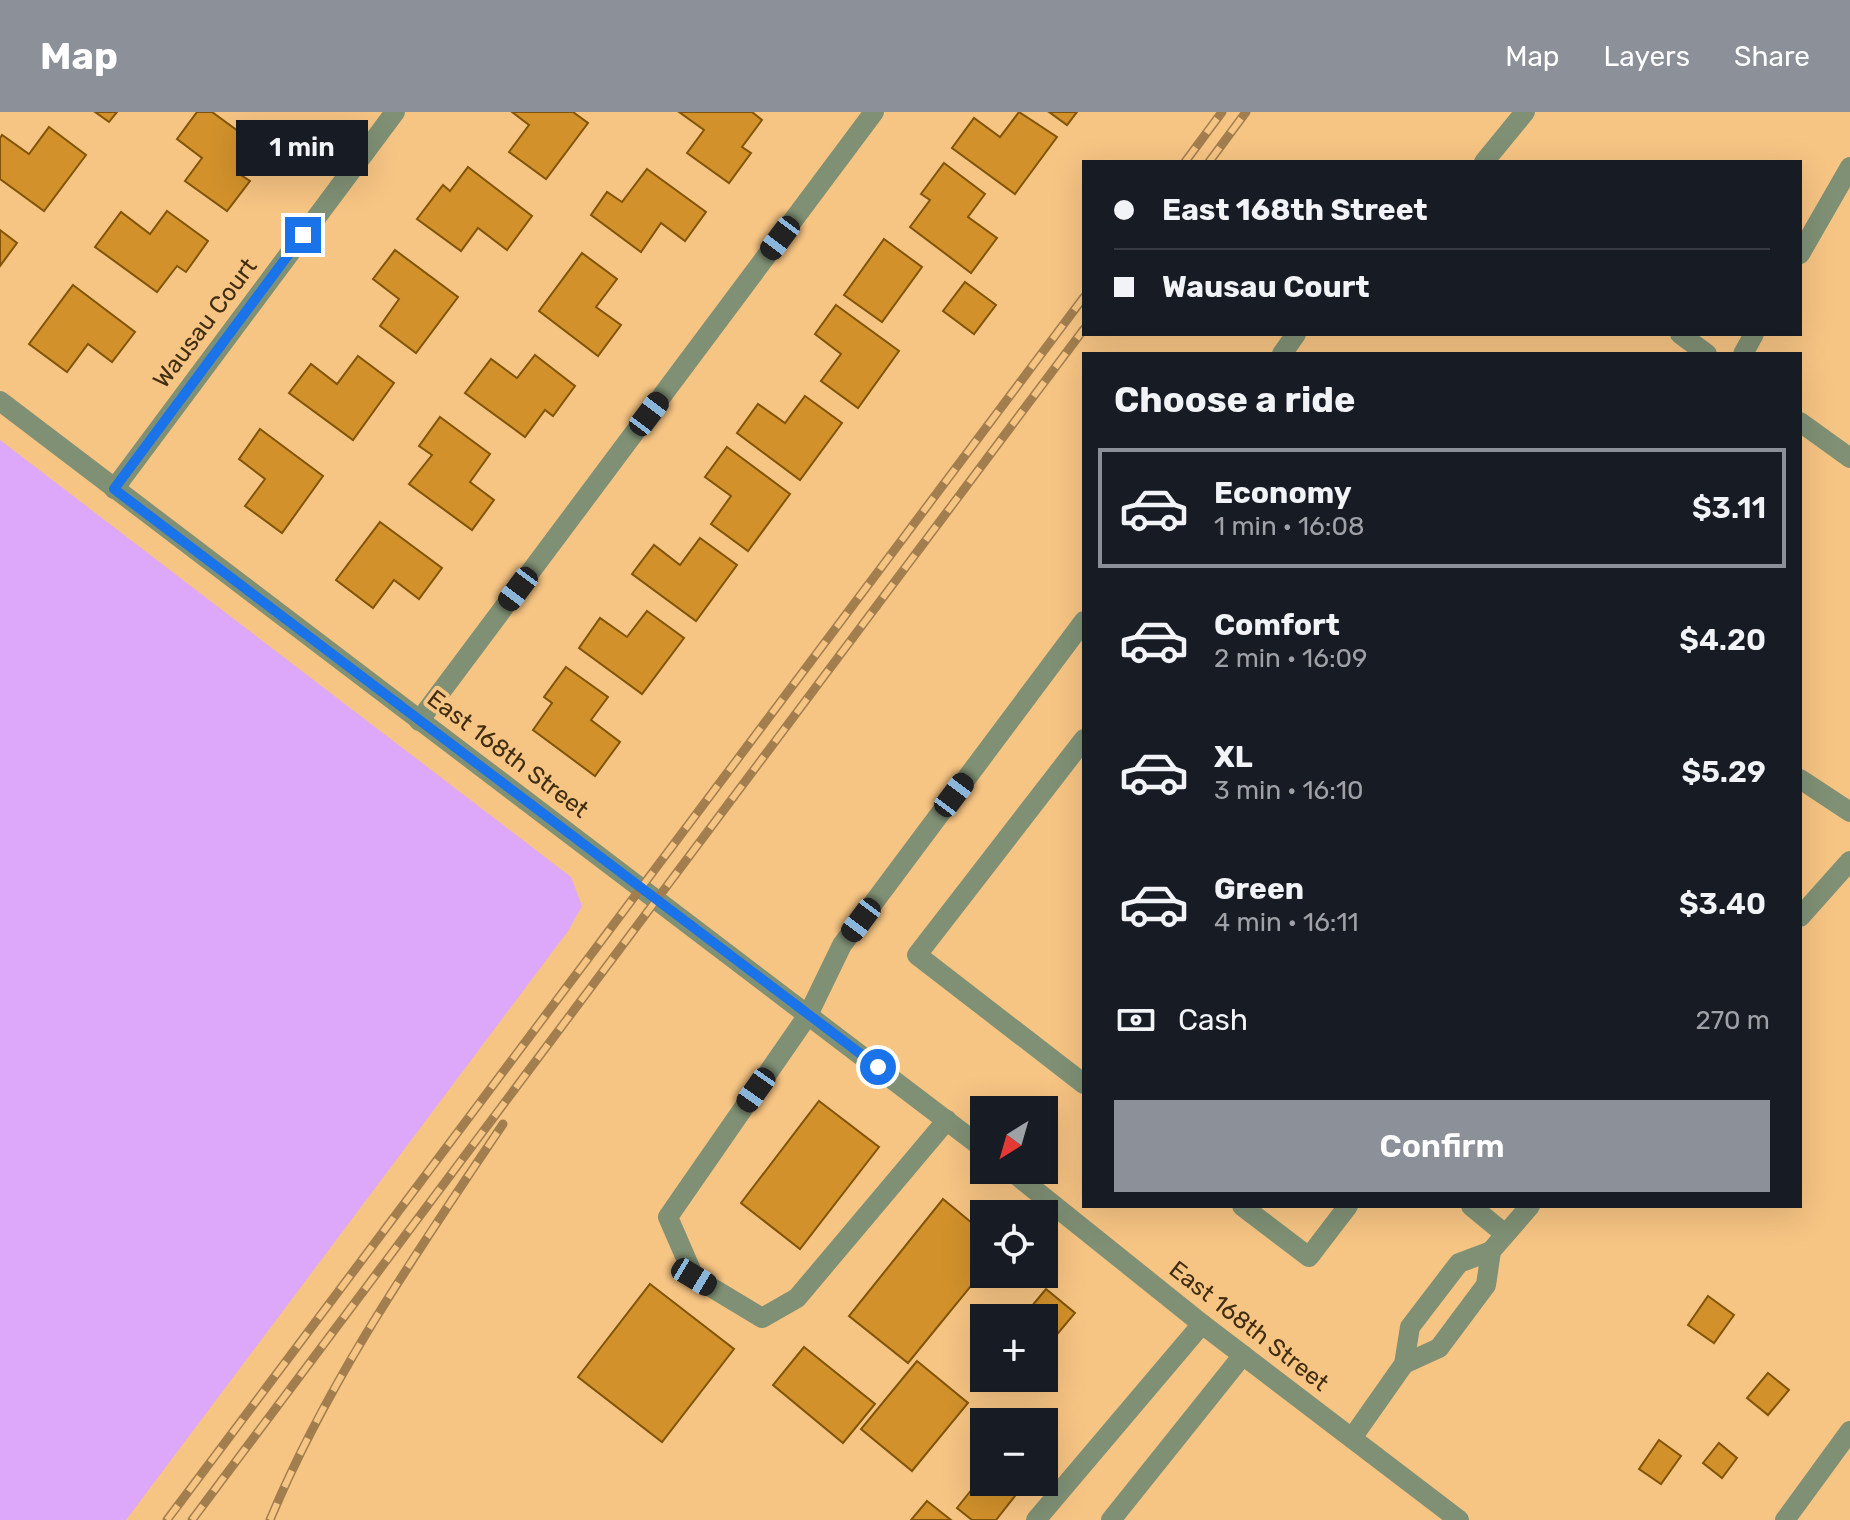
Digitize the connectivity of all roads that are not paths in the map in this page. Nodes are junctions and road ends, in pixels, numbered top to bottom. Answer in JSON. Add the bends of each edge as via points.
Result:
{"nodes":[{"id":1,"x":395,"y":112,"type":"edge"},
{"id":2,"x":874,"y":112,"type":"edge"},
{"id":3,"x":1525,"y":112,"type":"edge"},
{"id":4,"x":1486,"y":160,"type":"edge"},
{"id":5,"x":1850,"y":167,"type":"edge"},
{"id":6,"x":1802,"y":251,"type":"edge"},
{"id":7,"x":1683,"y":336,"type":"edge"},
{"id":8,"x":1704,"y":352,"type":"edge"},
{"id":9,"x":0,"y":401,"type":"edge"},
{"id":10,"x":1802,"y":423,"type":"edge"},
{"id":11,"x":1850,"y":458,"type":"edge"},
{"id":12,"x":114,"y":489,"type":"junction"},
{"id":13,"x":1082,"y":624,"type":"edge"},
{"id":14,"x":419,"y":721,"type":"junction"},
{"id":15,"x":1082,"y":742,"type":"edge"},
{"id":16,"x":1802,"y":780,"type":"edge"},
{"id":17,"x":1850,"y":812,"type":"edge"},
{"id":18,"x":1850,"y":861,"type":"edge"},
{"id":19,"x":1802,"y":915,"type":"edge"},
{"id":20,"x":808,"y":1015,"type":"junction"},
{"id":21,"x":1082,"y":1082,"type":"edge"},
{"id":22,"x":947,"y":1120,"type":"junction"},
{"id":23,"x":970,"y":1138,"type":"edge"},
{"id":24,"x":1027,"y":1184,"type":"edge"},
{"id":25,"x":1245,"y":1208,"type":"edge"},
{"id":26,"x":1346,"y":1208,"type":"edge"},
{"id":27,"x":1473,"y":1208,"type":"edge"},
{"id":28,"x":1528,"y":1208,"type":"edge"},
{"id":29,"x":1505,"y":1234,"type":"junction"},
{"id":30,"x":1491,"y":1251,"type":"junction"},
{"id":31,"x":1202,"y":1324,"type":"junction"},
{"id":32,"x":1243,"y":1355,"type":"junction"},
{"id":33,"x":1404,"y":1364,"type":"junction"},
{"id":34,"x":1850,"y":1431,"type":"edge"},
{"id":35,"x":1352,"y":1438,"type":"junction"},
{"id":36,"x":1036,"y":1520,"type":"edge"},
{"id":37,"x":1111,"y":1520,"type":"edge"},
{"id":38,"x":1459,"y":1520,"type":"edge"},
{"id":39,"x":1785,"y":1520,"type":"edge"}],
"edges":[{"from":1,"to":12,"type":"street","name":"Wausau Court"},
{"from":2,"to":14,"type":"street"},
{"from":3,"to":4,"type":"street"},
{"from":5,"to":6,"type":"street"},
{"from":7,"to":8,"type":"street"},
{"from":9,"to":12,"type":"street","name":"East 168th Street"},
{"from":10,"to":11,"type":"street"},
{"from":12,"to":14,"type":"street","name":"East 168th Street"},
{"from":13,"to":20,"type":"street","via":[[842,945]]},
{"from":14,"to":20,"type":"street","name":"East 168th Street"},
{"from":15,"to":21,"type":"street","via":[[917,955]]},
{"from":16,"to":17,"type":"street"},
{"from":18,"to":19,"type":"street"},
{"from":20,"to":22,"type":"street","name":"East 168th Street"},
{"from":20,"to":22,"type":"street","via":[[668,1217],[694,1277],[762,1318],[797,1298]]},
{"from":22,"to":23,"type":"street","name":"East 168th Street"},
{"from":24,"to":31,"type":"street","name":"East 168th Street"},
{"from":25,"to":26,"type":"street","via":[[1309,1257]]},
{"from":27,"to":29,"type":"street"},
{"from":28,"to":29,"type":"street"},
{"from":29,"to":30,"type":"street"},
{"from":30,"to":33,"type":"street","via":[[1486,1285],[1439,1348]]},
{"from":30,"to":33,"type":"street","via":[[1459,1263],[1410,1327]]},
{"from":31,"to":32,"type":"street","name":"East 168th Street"},
{"from":31,"to":36,"type":"street"},
{"from":32,"to":35,"type":"street","name":"East 168th Street"},
{"from":32,"to":37,"type":"street"},
{"from":33,"to":35,"type":"street"},
{"from":34,"to":39,"type":"street"},
{"from":35,"to":38,"type":"street","name":"East 168th Street"}]}
